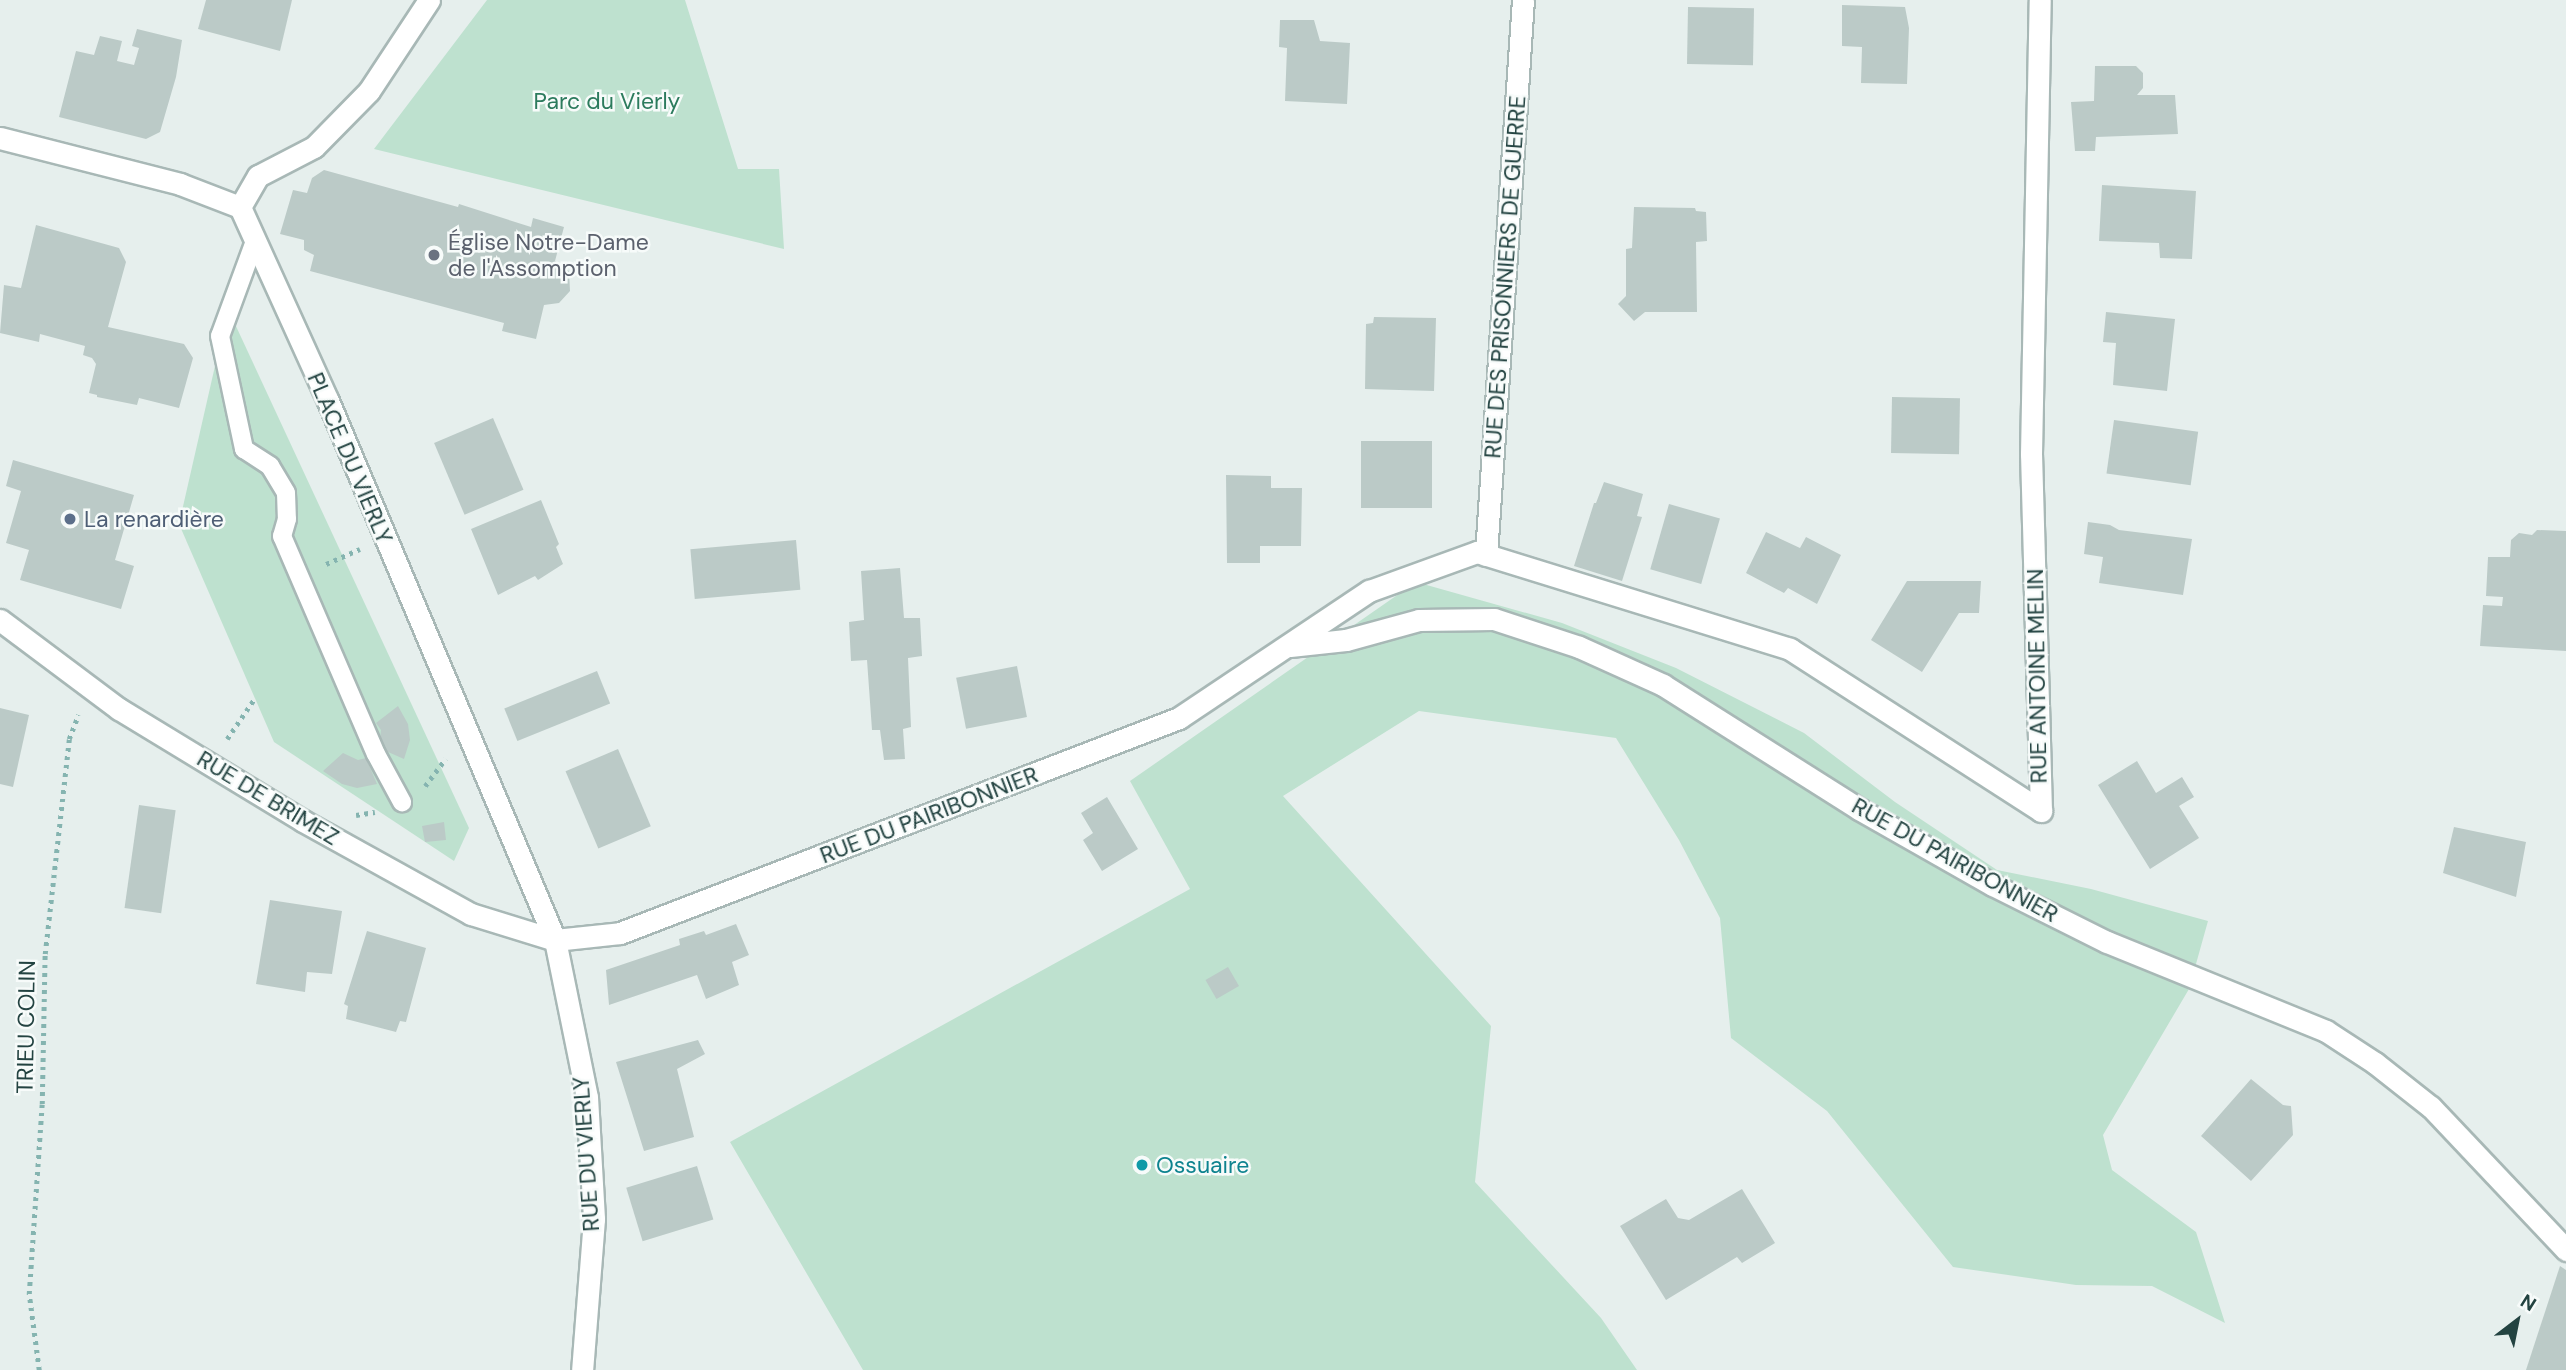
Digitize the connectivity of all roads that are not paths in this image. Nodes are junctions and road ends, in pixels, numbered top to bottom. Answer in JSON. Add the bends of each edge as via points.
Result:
{"nodes":[{"id":1,"x":429,"y":0,"type":"edge"},
{"id":2,"x":1523,"y":0,"type":"edge"},
{"id":3,"x":2040,"y":0,"type":"edge"},
{"id":4,"x":0,"y":138,"type":"edge"},
{"id":5,"x":240,"y":207,"type":"junction"},
{"id":6,"x":255,"y":241,"type":"junction"},
{"id":7,"x":1481,"y":553,"type":"junction"},
{"id":8,"x":0,"y":620,"type":"edge"},
{"id":9,"x":1284,"y":646,"type":"junction"},
{"id":10,"x":402,"y":802,"type":"dead end"},
{"id":11,"x":555,"y":940,"type":"junction"},
{"id":12,"x":2566,"y":1250,"type":"edge"},
{"id":13,"x":582,"y":1370,"type":"edge"}],
"edges":[{"from":1,"to":5,"type":"street","via":[[369,91],[314,147],[258,176]]},
{"from":2,"to":7,"type":"street","name":"RUE DES PRISONNIERS DE GUERRE"},
{"from":3,"to":7,"type":"street","name":"RUE ANTOINE MELIN","via":[[2031,454],[2041,811],[1790,649]]},
{"from":4,"to":5,"type":"street","via":[[180,184]]},
{"from":5,"to":6,"type":"street","name":"PLACE DU VIERLY"},
{"from":6,"to":10,"type":"lane","via":[[220,336],[244,449],[270,466],[286,492],[288,519],[282,536],[376,754]]},
{"from":6,"to":11,"type":"street","name":"PLACE DU VIERLY","via":[[328,401]]},
{"from":7,"to":9,"type":"street","name":"RUE DU PAIRIBONNIER","via":[[1369,591]]},
{"from":8,"to":11,"type":"street","name":"RUE DE BRIMEZ","via":[[89,689],[303,821],[471,914]]},
{"from":9,"to":11,"type":"street","name":"RUE DU PAIRIBONNIER","via":[[1168,722],[620,933]]},
{"from":9,"to":12,"type":"street","name":"RUE DU PAIRIBONNIER","via":[[1346,640],[1419,620],[1494,619],[1579,648],[1663,685],[1859,809],[1993,885],[2107,942],[2326,1031],[2431,1107]]},
{"from":11,"to":13,"type":"street","name":"RUE DU VIERLY","via":[[587,1097],[593,1205]]}]}
